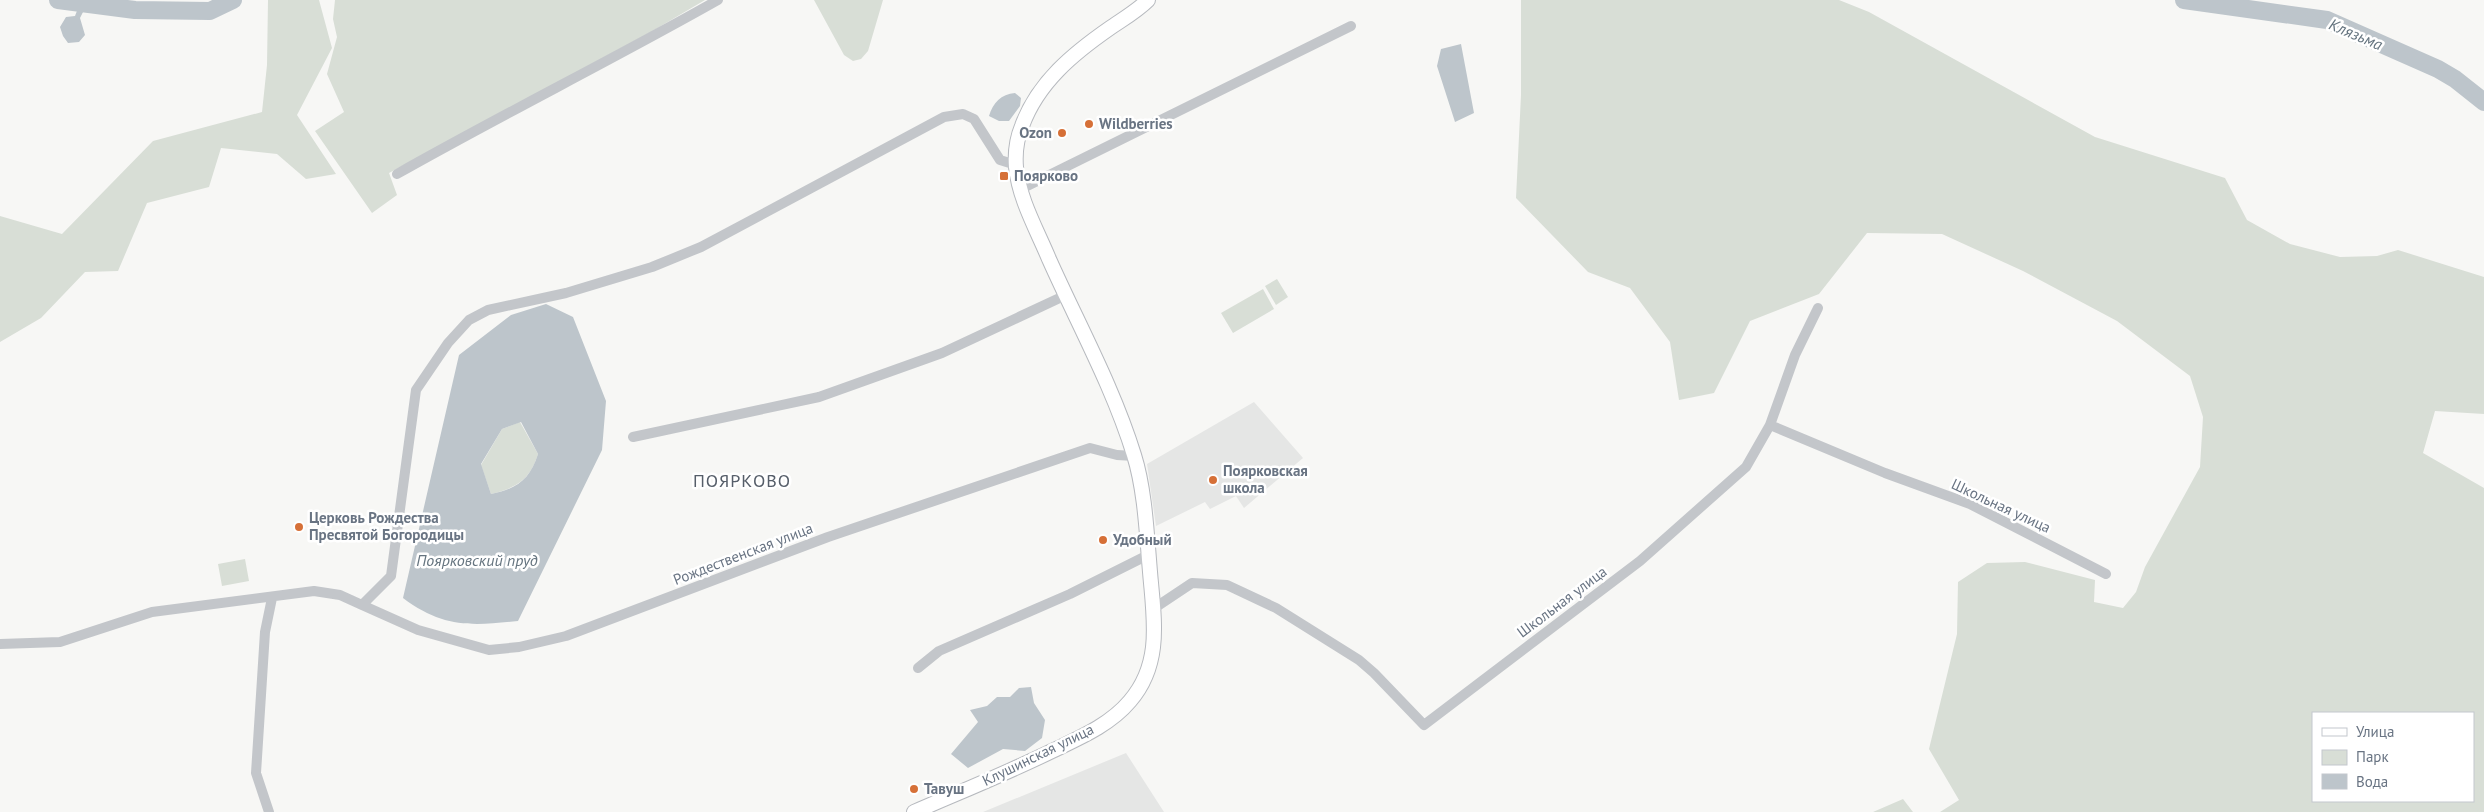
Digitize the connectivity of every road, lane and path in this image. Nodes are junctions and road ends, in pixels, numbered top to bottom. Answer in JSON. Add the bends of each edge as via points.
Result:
{"nodes":[{"id":1,"x":718,"y":0,"type":"edge"},
{"id":2,"x":1148,"y":0,"type":"edge"},
{"id":3,"x":1351,"y":26,"type":"dead end"},
{"id":4,"x":1016,"y":165,"type":"junction"},
{"id":5,"x":397,"y":174,"type":"dead end"},
{"id":6,"x":1021,"y":189,"type":"junction"},
{"id":7,"x":1066,"y":295,"type":"junction"},
{"id":8,"x":1818,"y":308,"type":"dead end"},
{"id":9,"x":1770,"y":425,"type":"junction"},
{"id":10,"x":633,"y":437,"type":"dead end"},
{"id":11,"x":1134,"y":456,"type":"junction"},
{"id":12,"x":1148,"y":555,"type":"junction"},
{"id":13,"x":2106,"y":574,"type":"dead end"},
{"id":14,"x":272,"y":598,"type":"junction"},
{"id":15,"x":362,"y":605,"type":"junction"},
{"id":16,"x":1153,"y":609,"type":"junction"},
{"id":17,"x":0,"y":644,"type":"edge"},
{"id":18,"x":918,"y":668,"type":"dead end"},
{"id":19,"x":269,"y":812,"type":"edge"},
{"id":20,"x":914,"y":812,"type":"edge"}],
"edges":[{"from":1,"to":5,"type":"street"},
{"from":2,"to":4,"type":"main road","name":"Клушинская улица","via":[[1080,49],[1041,87],[1022,126]]},
{"from":3,"to":6,"type":"street"},
{"from":4,"to":6,"type":"main road","name":"Клушинская улица"},
{"from":4,"to":15,"type":"street","via":[[1000,160],[974,119],[963,114],[944,117],[693,250],[652,267],[488,310],[469,320],[448,343],[416,390],[391,576]]},
{"from":6,"to":7,"type":"main road","name":"Клушинская улица"},
{"from":7,"to":10,"type":"street","via":[[942,354],[819,397]]},
{"from":7,"to":11,"type":"main road","name":"Клушинская улица"},
{"from":8,"to":9,"type":"street","name":"Школьная улица","via":[[1795,355]]},
{"from":9,"to":13,"type":"street","name":"Школьная улица","via":[[1970,504]]},
{"from":9,"to":16,"type":"street","name":"Школьная улица","via":[[1746,467],[1705,506],[1640,561],[1424,725],[1359,660],[1276,608],[1228,585],[1192,583]]},
{"from":11,"to":12,"type":"main road","name":"Клушинская улица"},
{"from":11,"to":15,"type":"street","name":"Рождественская улица","via":[[1090,448],[828,537],[566,636],[519,647],[489,650],[418,630]]},
{"from":12,"to":16,"type":"main road","name":"Клушинская улица"},
{"from":12,"to":18,"type":"street","via":[[1070,594],[939,651]]},
{"from":14,"to":15,"type":"street","name":"Рождественская улица","via":[[314,591],[340,595]]},
{"from":14,"to":17,"type":"street","name":"Рождественская улица","via":[[152,612],[60,642]]},
{"from":14,"to":19,"type":"street","via":[[265,632],[256,773]]},
{"from":16,"to":20,"type":"main road","name":"Клушинская улица","via":[[1154,651],[1144,680],[1130,702],[1112,719],[1022,766]]}]}
